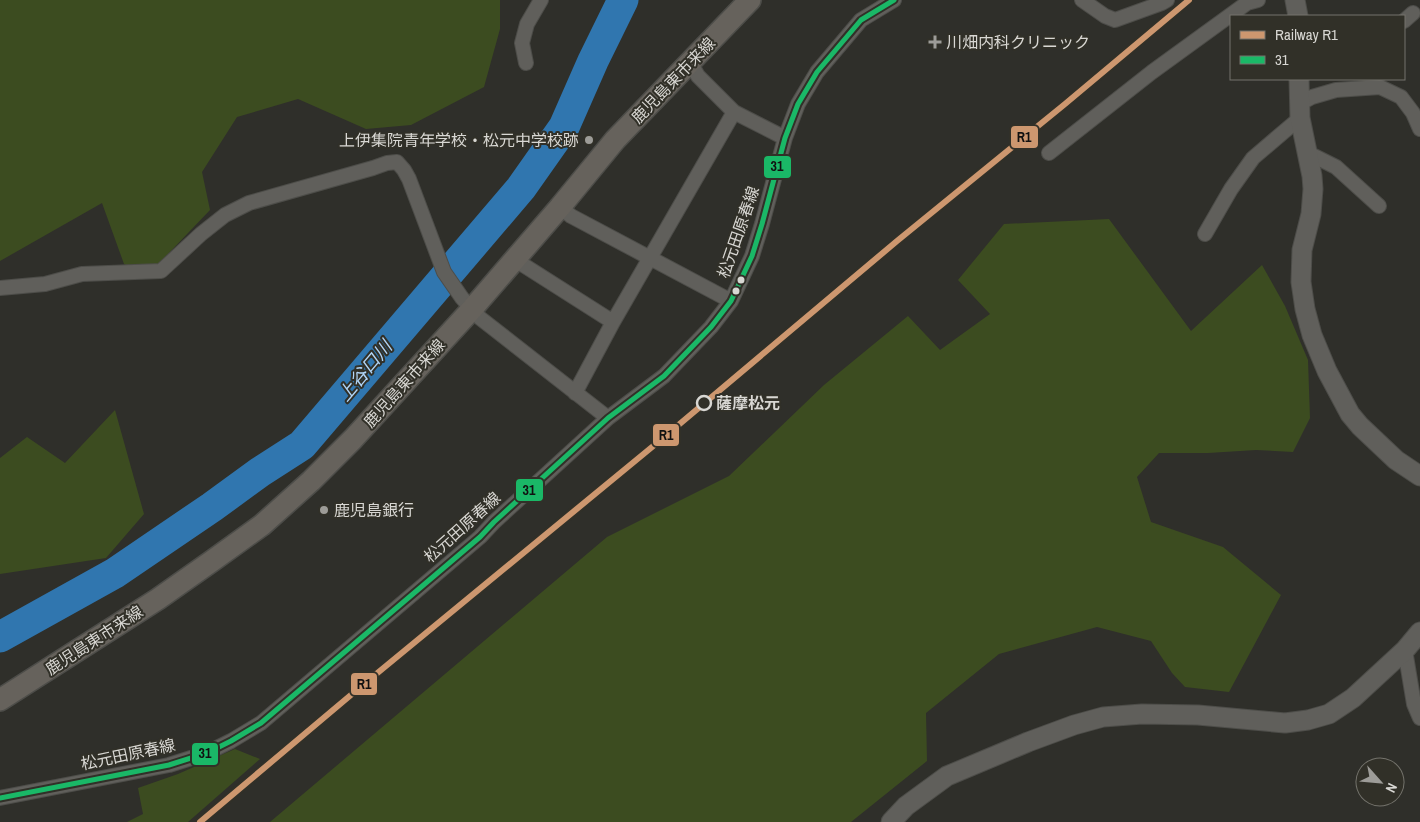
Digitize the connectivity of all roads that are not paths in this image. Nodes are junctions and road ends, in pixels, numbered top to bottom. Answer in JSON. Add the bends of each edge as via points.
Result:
{"nodes":[{"id":1,"x":542,"y":0,"type":"edge"},
{"id":2,"x":750,"y":0,"type":"edge"},
{"id":3,"x":894,"y":0,"type":"edge"},
{"id":4,"x":1082,"y":0,"type":"edge"},
{"id":5,"x":1167,"y":0,"type":"edge"},
{"id":6,"x":1258,"y":0,"type":"edge"},
{"id":7,"x":1294,"y":0,"type":"edge"},
{"id":8,"x":874,"y":5,"type":"edge"},
{"id":9,"x":1298,"y":15,"type":"edge"},
{"id":10,"x":526,"y":62,"type":"dead end"},
{"id":11,"x":690,"y":62,"type":"junction"},
{"id":12,"x":1300,"y":80,"type":"edge"},
{"id":13,"x":1351,"y":80,"type":"edge"},
{"id":14,"x":1336,"y":90,"type":"junction"},
{"id":15,"x":1300,"y":111,"type":"junction"},
{"id":16,"x":734,"y":112,"type":"junction"},
{"id":17,"x":1420,"y":129,"type":"edge"},
{"id":18,"x":785,"y":138,"type":"junction"},
{"id":19,"x":1050,"y":153,"type":"dead end"},
{"id":20,"x":1308,"y":153,"type":"junction"},
{"id":21,"x":1379,"y":206,"type":"dead end"},
{"id":22,"x":560,"y":207,"type":"junction"},
{"id":23,"x":1205,"y":234,"type":"dead end"},
{"id":24,"x":514,"y":259,"type":"junction"},
{"id":25,"x":650,"y":259,"type":"junction"},
{"id":26,"x":0,"y":288,"type":"edge"},
{"id":27,"x":465,"y":301,"type":"junction"},
{"id":28,"x":732,"y":301,"type":"junction"},
{"id":29,"x":613,"y":322,"type":"junction"},
{"id":30,"x":575,"y":393,"type":"junction"},
{"id":31,"x":608,"y":418,"type":"junction"},
{"id":32,"x":1420,"y":476,"type":"edge"},
{"id":33,"x":1420,"y":632,"type":"edge"},
{"id":34,"x":1405,"y":650,"type":"junction"},
{"id":35,"x":0,"y":700,"type":"edge"},
{"id":36,"x":1420,"y":718,"type":"edge"},
{"id":37,"x":0,"y":798,"type":"edge"},
{"id":38,"x":891,"y":822,"type":"edge"}],
"edges":[{"from":1,"to":10,"type":"street","via":[[527,24],[522,43]]},
{"from":2,"to":11,"type":"main road","name":"鹿児島東市来線"},
{"from":3,"to":8,"type":"street","name":"松元田原春線"},
{"from":4,"to":5,"type":"street","via":[[1115,20]]},
{"from":6,"to":19,"type":"street","via":[[1247,2]]},
{"from":7,"to":9,"type":"street"},
{"from":8,"to":18,"type":"street","name":"松元田原春線","via":[[818,72],[798,104]]},
{"from":11,"to":16,"type":"street","via":[[698,76]]},
{"from":11,"to":22,"type":"main road","name":"鹿児島東市来線","via":[[615,140]]},
{"from":12,"to":15,"type":"street"},
{"from":13,"to":14,"type":"street"},
{"from":14,"to":15,"type":"street","via":[[1312,97]]},
{"from":14,"to":17,"type":"street","via":[[1380,87],[1401,96]]},
{"from":15,"to":20,"type":"street"},
{"from":15,"to":23,"type":"street","via":[[1254,158],[1231,189]]},
{"from":16,"to":18,"type":"street"},
{"from":16,"to":25,"type":"street"},
{"from":18,"to":28,"type":"street","name":"松元田原春線","via":[[752,256]]},
{"from":20,"to":21,"type":"street","via":[[1336,167]]},
{"from":20,"to":32,"type":"street","via":[[1313,189],[1312,214],[1302,250],[1302,282],[1312,335],[1350,414],[1396,460]]},
{"from":22,"to":24,"type":"main road","name":"鹿児島東市来線"},
{"from":22,"to":25,"type":"street","via":[[570,216]]},
{"from":24,"to":27,"type":"main road","name":"鹿児島東市来線"},
{"from":24,"to":29,"type":"street"},
{"from":25,"to":28,"type":"street"},
{"from":25,"to":29,"type":"street"},
{"from":26,"to":27,"type":"street","via":[[45,284],[82,274],[161,271],[225,215],[249,203],[387,162],[397,162],[409,178],[444,272]]},
{"from":27,"to":30,"type":"street","via":[[480,318]]},
{"from":27,"to":35,"type":"main road","name":"鹿児島東市来線","via":[[353,439],[262,525],[158,599]]},
{"from":28,"to":31,"type":"street","name":"松元田原春線","via":[[664,376]]},
{"from":29,"to":30,"type":"street"},
{"from":30,"to":31,"type":"street"},
{"from":31,"to":37,"type":"street","name":"松元田原春線","via":[[480,537],[261,723],[207,753],[170,765]]},
{"from":33,"to":34,"type":"street"},
{"from":34,"to":36,"type":"street","via":[[1414,704]]},
{"from":34,"to":38,"type":"street","via":[[1354,698],[1329,714],[1285,723],[1198,715],[1142,714],[1074,724],[947,776],[906,806]]}]}
